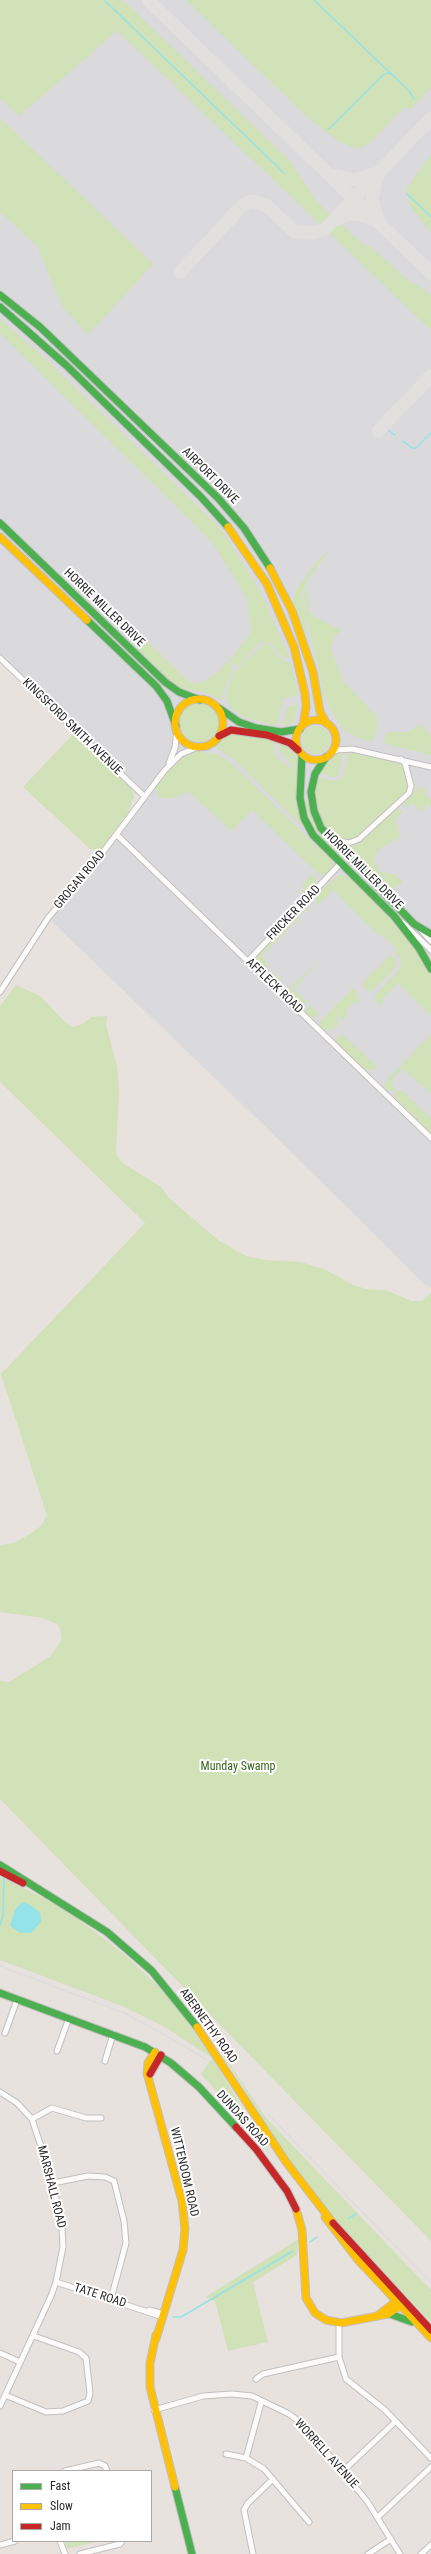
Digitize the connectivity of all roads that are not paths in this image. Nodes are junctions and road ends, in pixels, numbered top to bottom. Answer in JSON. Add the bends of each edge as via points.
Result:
{"nodes":[{"id":1,"x":0,"y":295,"type":"edge"},
{"id":2,"x":0,"y":308,"type":"edge"},
{"id":3,"x":0,"y":523,"type":"edge"},
{"id":4,"x":0,"y":537,"type":"edge"},
{"id":5,"x":0,"y":658,"type":"edge"},
{"id":6,"x":200,"y":700,"type":"junction"},
{"id":7,"x":216,"y":707,"type":"junction"},
{"id":8,"x":327,"y":724,"type":"junction"},
{"id":9,"x":301,"y":727,"type":"junction"},
{"id":10,"x":176,"y":728,"type":"junction"},
{"id":11,"x":219,"y":737,"type":"junction"},
{"id":12,"x":198,"y":747,"type":"junction"},
{"id":13,"x":300,"y":753,"type":"junction"},
{"id":14,"x":329,"y":755,"type":"junction"},
{"id":15,"x":401,"y":759,"type":"junction"},
{"id":16,"x":431,"y":766,"type":"edge"},
{"id":17,"x":164,"y":771,"type":"junction"},
{"id":18,"x":144,"y":796,"type":"junction"},
{"id":19,"x":324,"y":833,"type":"junction"},
{"id":20,"x":117,"y":835,"type":"junction"},
{"id":21,"x":340,"y":864,"type":"junction"},
{"id":22,"x":401,"y":912,"type":"junction"},
{"id":23,"x":394,"y":916,"type":"junction"},
{"id":24,"x":414,"y":924,"type":"junction"},
{"id":25,"x":431,"y":929,"type":"edge"},
{"id":26,"x":431,"y":934,"type":"edge"},
{"id":27,"x":431,"y":941,"type":"edge"},
{"id":28,"x":431,"y":950,"type":"edge"},
{"id":29,"x":248,"y":961,"type":"junction"},
{"id":30,"x":431,"y":969,"type":"edge"},
{"id":31,"x":0,"y":992,"type":"edge"},
{"id":32,"x":431,"y":1138,"type":"edge"},
{"id":33,"x":0,"y":1865,"type":"edge"},
{"id":34,"x":0,"y":1872,"type":"edge"},
{"id":35,"x":36,"y":1888,"type":"junction"},
{"id":36,"x":0,"y":1994,"type":"edge"},
{"id":37,"x":17,"y":2000,"type":"junction"},
{"id":38,"x":69,"y":2018,"type":"junction"},
{"id":39,"x":5,"y":2033,"type":"dead end"},
{"id":40,"x":113,"y":2034,"type":"junction"},
{"id":41,"x":57,"y":2051,"type":"dead end"},
{"id":42,"x":158,"y":2054,"type":"junction"},
{"id":43,"x":105,"y":2061,"type":"dead end"},
{"id":44,"x":0,"y":2092,"type":"edge"},
{"id":45,"x":101,"y":2118,"type":"dead end"},
{"id":46,"x":32,"y":2119,"type":"junction"},
{"id":47,"x":53,"y":2183,"type":"junction"},
{"id":48,"x":56,"y":2282,"type":"junction"},
{"id":49,"x":111,"y":2299,"type":"junction"},
{"id":50,"x":400,"y":2302,"type":"junction"},
{"id":51,"x":390,"y":2314,"type":"junction"},
{"id":52,"x":161,"y":2315,"type":"junction"},
{"id":53,"x":375,"y":2318,"type":"junction"},
{"id":54,"x":339,"y":2323,"type":"junction"},
{"id":55,"x":421,"y":2328,"type":"junction"},
{"id":56,"x":431,"y":2330,"type":"edge"},
{"id":57,"x":34,"y":2336,"type":"junction"},
{"id":58,"x":431,"y":2338,"type":"edge"},
{"id":59,"x":0,"y":2353,"type":"edge"},
{"id":60,"x":338,"y":2357,"type":"junction"},
{"id":61,"x":20,"y":2362,"type":"junction"},
{"id":62,"x":256,"y":2379,"type":"dead end"},
{"id":63,"x":5,"y":2395,"type":"junction"},
{"id":64,"x":261,"y":2403,"type":"junction"},
{"id":65,"x":0,"y":2406,"type":"edge"},
{"id":66,"x":154,"y":2410,"type":"junction"},
{"id":67,"x":395,"y":2422,"type":"junction"},
{"id":68,"x":226,"y":2454,"type":"dead end"},
{"id":69,"x":246,"y":2458,"type":"junction"},
{"id":70,"x":431,"y":2458,"type":"edge"},
{"id":71,"x":431,"y":2467,"type":"edge"},
{"id":72,"x":69,"y":2470,"type":"edge"},
{"id":73,"x":107,"y":2470,"type":"edge"},
{"id":74,"x":342,"y":2472,"type":"junction"},
{"id":75,"x":273,"y":2479,"type":"junction"},
{"id":76,"x":378,"y":2517,"type":"junction"},
{"id":77,"x":310,"y":2522,"type":"dead end"},
{"id":78,"x":391,"y":2539,"type":"junction"},
{"id":79,"x":12,"y":2542,"type":"edge"},
{"id":80,"x":60,"y":2542,"type":"edge"},
{"id":81,"x":121,"y":2542,"type":"edge"},
{"id":82,"x":0,"y":2545,"type":"edge"},
{"id":83,"x":431,"y":2545,"type":"edge"},
{"id":84,"x":65,"y":2554,"type":"edge"},
{"id":85,"x":80,"y":2554,"type":"edge"},
{"id":86,"x":192,"y":2554,"type":"edge"},
{"id":87,"x":253,"y":2554,"type":"edge"},
{"id":88,"x":368,"y":2554,"type":"edge"},
{"id":89,"x":400,"y":2554,"type":"edge"},
{"id":90,"x":421,"y":2554,"type":"edge"}],
"edges":[{"from":1,"to":8,"type":"main road","name":"AIRPORT DRIVE","via":[[40,326],[218,498],[244,528],[275,575],[292,611],[311,666],[320,712]]},
{"from":2,"to":9,"type":"main road","name":"AIRPORT DRIVE","via":[[67,366],[201,497],[236,536],[267,584],[292,642],[305,694],[306,707]]},
{"from":3,"to":6,"type":"main road","name":"HORRIE MILLER DRIVE","via":[[165,682],[179,692]]},
{"from":4,"to":10,"type":"main road","name":"HORRIE MILLER DRIVE","via":[[156,686],[167,701]]},
{"from":5,"to":18,"type":"street","name":"KINGSFORD SMITH AVENUE"},
{"from":6,"to":7,"type":"main road","via":[[209,701]]},
{"from":6,"to":10,"type":"main road","via":[[184,706],[177,717]]},
{"from":7,"to":9,"type":"main road","via":[[233,720],[250,727],[281,732]]},
{"from":7,"to":11,"type":"main road","via":[[223,721]]},
{"from":8,"to":9,"type":"main road","via":[[314,721]]},
{"from":8,"to":14,"type":"main road","via":[[335,735],[334,748]]},
{"from":9,"to":13,"type":"main road","via":[[296,738]]},
{"from":10,"to":12,"type":"main road","via":[[183,740]]},
{"from":10,"to":17,"type":"street","name":"GROGAN ROAD","via":[[173,753]]},
{"from":11,"to":12,"type":"main road","via":[[208,745]]},
{"from":11,"to":13,"type":"main road","via":[[231,730],[267,735],[290,743]]},
{"from":12,"to":17,"type":"street","name":"GROGAN ROAD","via":[[181,754]]},
{"from":13,"to":14,"type":"main road","via":[[314,760]]},
{"from":13,"to":21,"type":"main road","name":"HORRIE MILLER DRIVE","via":[[300,798],[304,818],[312,835]]},
{"from":14,"to":15,"type":"street","via":[[337,750],[352,749]]},
{"from":14,"to":19,"type":"main road","name":"HORRIE MILLER DRIVE","via":[[315,774],[312,792],[316,818]]},
{"from":15,"to":16,"type":"street"},
{"from":15,"to":19,"type":"street","via":[[405,763],[412,789],[398,804],[356,841],[340,842]]},
{"from":17,"to":18,"type":"street","name":"GROGAN ROAD"},
{"from":18,"to":20,"type":"street","name":"GROGAN ROAD"},
{"from":19,"to":22,"type":"main road","name":"HORRIE MILLER DRIVE"},
{"from":20,"to":29,"type":"street","name":"AFFLECK ROAD"},
{"from":20,"to":31,"type":"street","name":"GROGAN ROAD","via":[[48,918]]},
{"from":21,"to":23,"type":"main road","name":"HORRIE MILLER DRIVE"},
{"from":21,"to":29,"type":"street","name":"FRICKER ROAD"},
{"from":22,"to":24,"type":"main road","name":"HORRIE MILLER DRIVE"},
{"from":22,"to":25,"type":"street"},
{"from":23,"to":28,"type":"street"},
{"from":23,"to":30,"type":"main road","name":"HORRIE MILLER DRIVE","via":[[419,948]]},
{"from":24,"to":26,"type":"main road","name":"HORRIE MILLER DRIVE"},
{"from":24,"to":27,"type":"street"},
{"from":29,"to":32,"type":"street","name":"AFFLECK ROAD"},
{"from":33,"to":35,"type":"main road","name":"ABERNETHY ROAD"},
{"from":34,"to":35,"type":"main road","name":"ABERNETHY ROAD"},
{"from":35,"to":50,"type":"main road","name":"ABERNETHY ROAD","via":[[107,1932],[139,1959],[180,2002],[286,2162],[324,2213]]},
{"from":36,"to":37,"type":"main road","name":"DUNDAS ROAD"},
{"from":37,"to":38,"type":"main road","name":"DUNDAS ROAD"},
{"from":37,"to":39,"type":"street"},
{"from":38,"to":40,"type":"main road","name":"DUNDAS ROAD"},
{"from":38,"to":41,"type":"street"},
{"from":40,"to":42,"type":"main road","name":"DUNDAS ROAD"},
{"from":40,"to":43,"type":"street"},
{"from":42,"to":52,"type":"main road","name":"WITTENOOM ROAD","via":[[150,2076],[185,2223],[183,2250]]},
{"from":42,"to":54,"type":"main road","name":"DUNDAS ROAD","via":[[199,2087],[256,2149],[287,2191],[302,2230],[306,2298],[315,2313],[326,2320]]},
{"from":44,"to":46,"type":"street","name":"MARSHALL ROAD","via":[[17,2102]]},
{"from":45,"to":46,"type":"street","via":[[86,2118],[52,2108]]},
{"from":46,"to":47,"type":"street","name":"MARSHALL ROAD"},
{"from":47,"to":48,"type":"street","name":"MARSHALL ROAD","via":[[63,2237]]},
{"from":47,"to":49,"type":"street","via":[[88,2176],[105,2177],[114,2182],[124,2221],[126,2243]]},
{"from":48,"to":49,"type":"street","name":"TATE ROAD"},
{"from":48,"to":57,"type":"street","name":"MARSHALL ROAD"},
{"from":49,"to":52,"type":"street","name":"TATE ROAD"},
{"from":50,"to":51,"type":"main road","name":"DUNDAS ROAD"},
{"from":50,"to":53,"type":"main road","name":"DUNDAS ROAD"},
{"from":50,"to":55,"type":"main road","name":"ABERNETHY ROAD"},
{"from":50,"to":56,"type":"main road","name":"ABERNETHY ROAD"},
{"from":51,"to":53,"type":"main road","name":"DUNDAS ROAD"},
{"from":51,"to":55,"type":"main road","via":[[404,2318]]},
{"from":52,"to":66,"type":"main road","name":"WITTENOOM ROAD","via":[[149,2369]]},
{"from":53,"to":54,"type":"main road","name":"DUNDAS ROAD"},
{"from":54,"to":60,"type":"street"},
{"from":55,"to":58,"type":"main road","name":"ABERNETHY ROAD"},
{"from":57,"to":61,"type":"street","name":"MARSHALL ROAD"},
{"from":57,"to":63,"type":"street","via":[[79,2352],[86,2358],[90,2393],[88,2401],[63,2411],[46,2412]]},
{"from":59,"to":61,"type":"street"},
{"from":60,"to":62,"type":"street","via":[[263,2374]]},
{"from":60,"to":67,"type":"street","via":[[343,2374],[351,2385],[385,2410]]},
{"from":61,"to":63,"type":"street","name":"MARSHALL ROAD"},
{"from":63,"to":65,"type":"street","name":"MARSHALL ROAD"},
{"from":64,"to":66,"type":"street","name":"WORRELL AVENUE","via":[[252,2396],[211,2395]]},
{"from":64,"to":69,"type":"street"},
{"from":64,"to":74,"type":"street","name":"WORRELL AVENUE","via":[[271,2404],[304,2426]]},
{"from":66,"to":86,"type":"main road","name":"WITTENOOM ROAD"},
{"from":67,"to":70,"type":"street"},
{"from":67,"to":74,"type":"street"},
{"from":68,"to":69,"type":"street"},
{"from":69,"to":75,"type":"street","via":[[264,2469]]},
{"from":71,"to":76,"type":"street"},
{"from":72,"to":73,"type":"street","via":[[99,2463]]},
{"from":74,"to":76,"type":"street","name":"WORRELL AVENUE"},
{"from":75,"to":77,"type":"street"},
{"from":75,"to":87,"type":"street","via":[[244,2510]]},
{"from":76,"to":78,"type":"street","name":"WORRELL AVENUE"},
{"from":78,"to":88,"type":"street"},
{"from":78,"to":89,"type":"street","name":"WORRELL AVENUE"},
{"from":79,"to":82,"type":"street"},
{"from":80,"to":84,"type":"street"},
{"from":81,"to":85,"type":"street"},
{"from":83,"to":90,"type":"street"}]}
